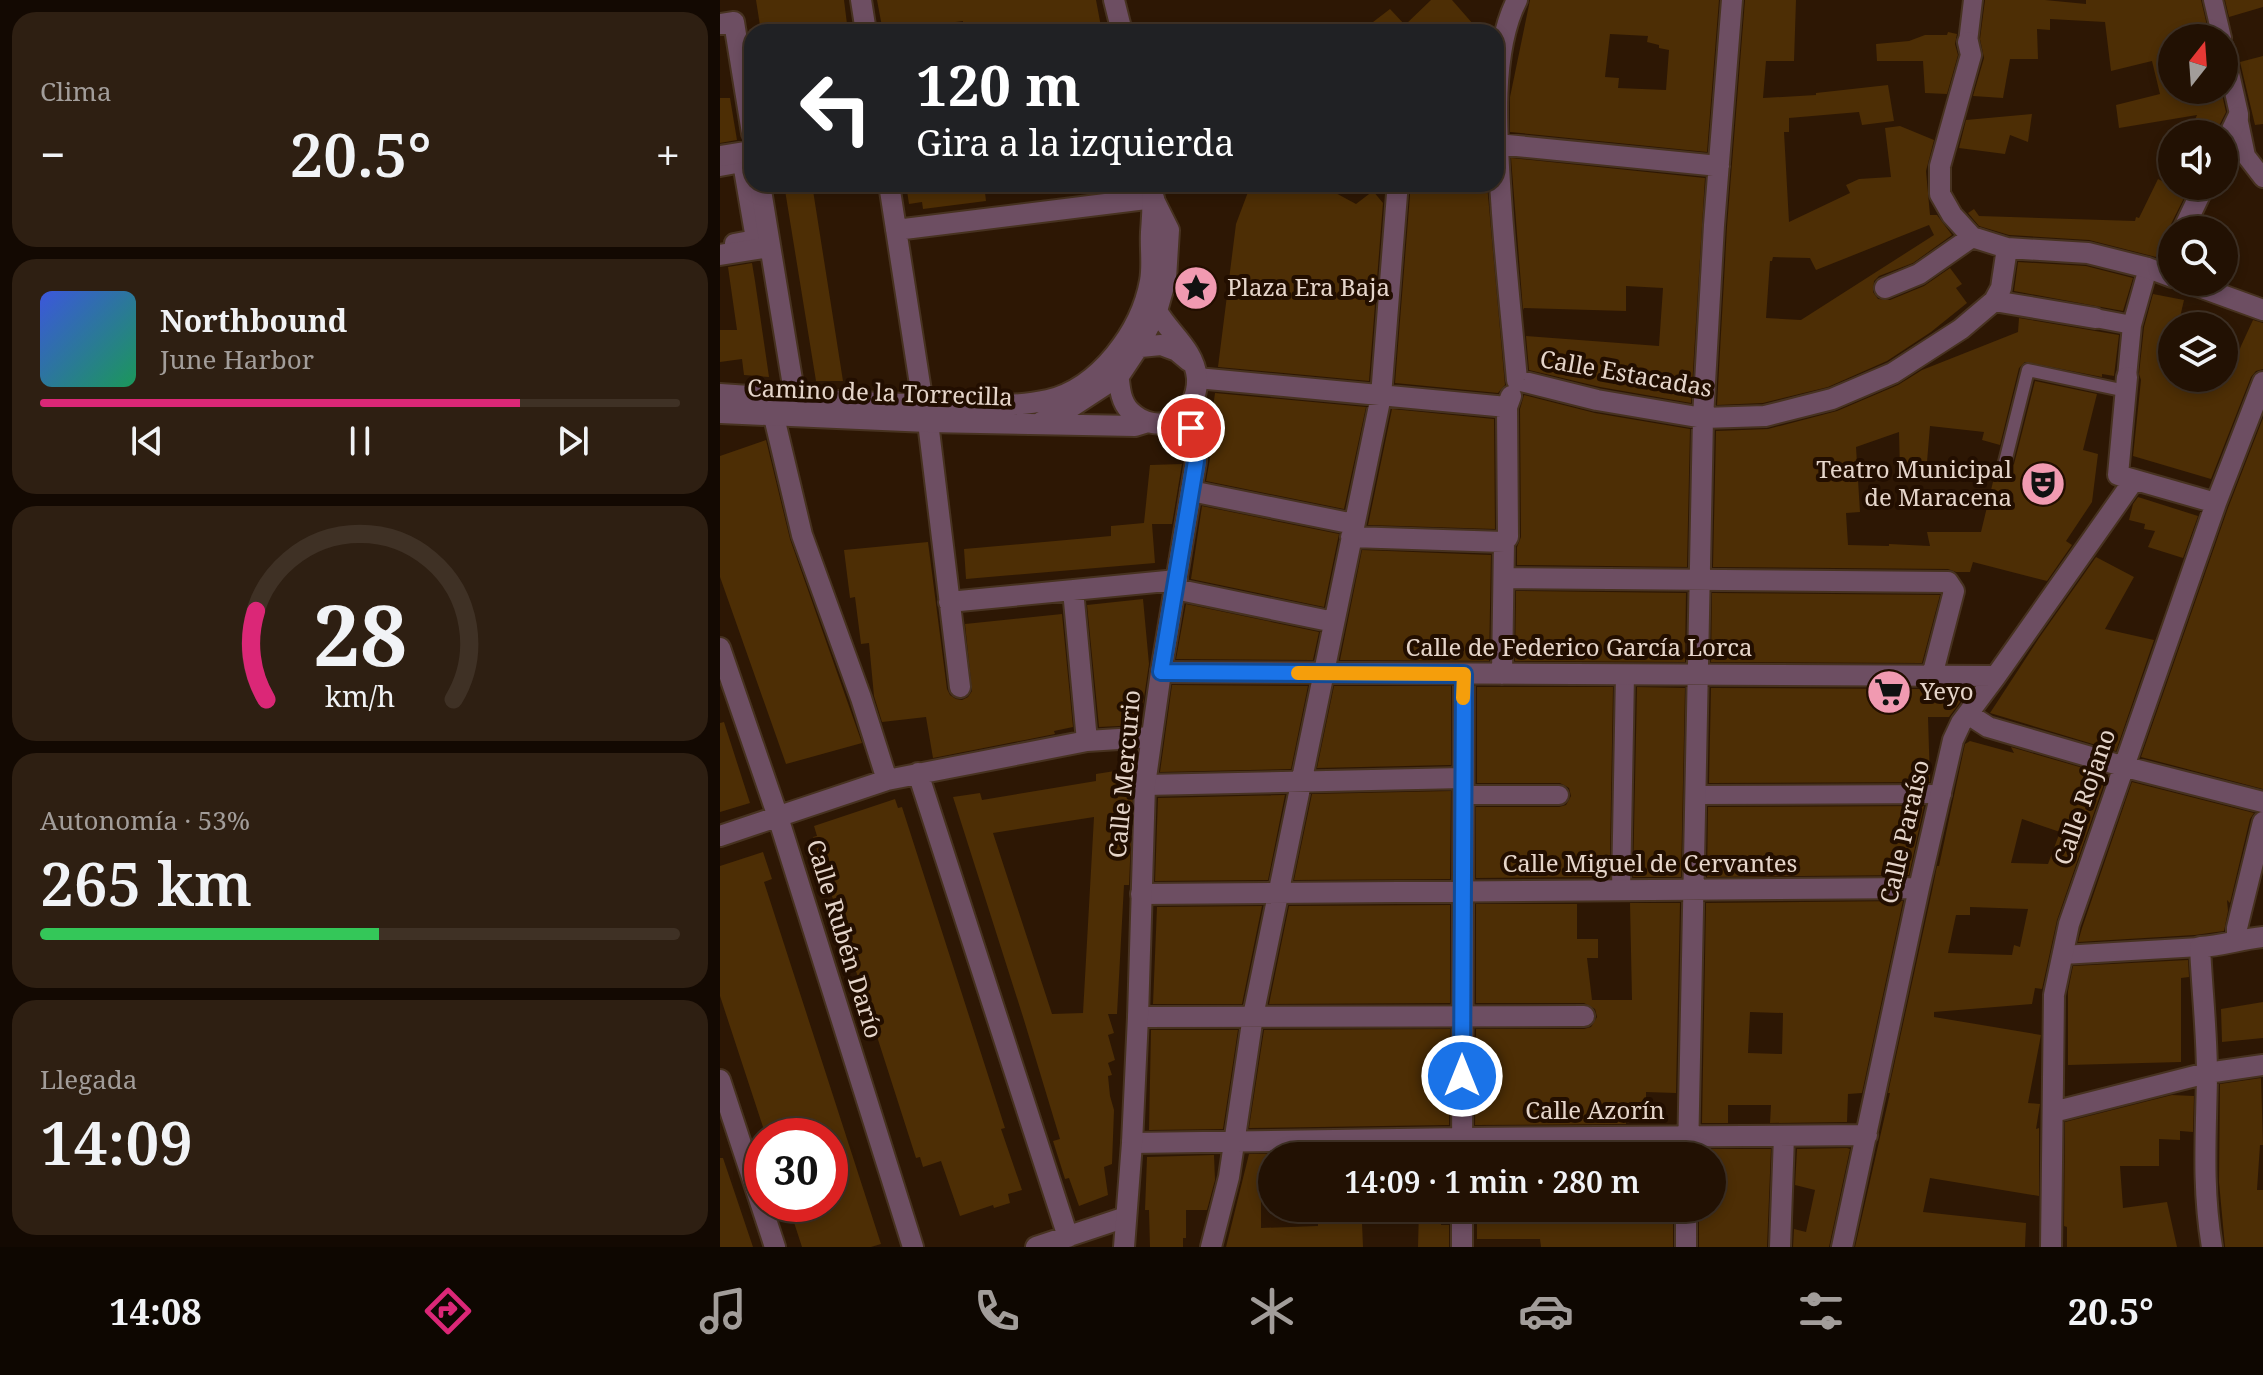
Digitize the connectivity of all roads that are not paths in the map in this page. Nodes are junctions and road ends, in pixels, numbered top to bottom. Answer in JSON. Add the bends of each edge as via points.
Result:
{"nodes":[{"id":1,"x":861,"y":0,"type":"edge"},
{"id":2,"x":1117,"y":0,"type":"edge"},
{"id":3,"x":1517,"y":0,"type":"edge"},
{"id":4,"x":1732,"y":0,"type":"edge"},
{"id":5,"x":1973,"y":0,"type":"edge"},
{"id":6,"x":2213,"y":0,"type":"edge"},
{"id":7,"x":720,"y":24,"type":"edge"},
{"id":8,"x":865,"y":24,"type":"edge"},
{"id":9,"x":1121,"y":24,"type":"edge"},
{"id":10,"x":2219,"y":24,"type":"edge"},
{"id":11,"x":1968,"y":42,"type":"joint"},
{"id":12,"x":1504,"y":44,"type":"edge"},
{"id":13,"x":744,"y":84,"type":"edge"},
{"id":14,"x":2237,"y":104,"type":"edge"},
{"id":15,"x":2238,"y":117,"type":"junction"},
{"id":16,"x":2237,"y":120,"type":"edge"},
{"id":17,"x":1504,"y":145,"type":"edge"},
{"id":18,"x":744,"y":152,"type":"edge"},
{"id":19,"x":720,"y":156,"type":"edge"},
{"id":20,"x":1719,"y":166,"type":"junction"},
{"id":21,"x":720,"y":167,"type":"edge"},
{"id":22,"x":744,"y":175,"type":"edge"},
{"id":23,"x":2263,"y":178,"type":"edge"},
{"id":24,"x":747,"y":192,"type":"edge"},
{"id":25,"x":761,"y":192,"type":"edge"},
{"id":26,"x":890,"y":192,"type":"edge"},
{"id":27,"x":1145,"y":192,"type":"edge"},
{"id":28,"x":1152,"y":192,"type":"edge"},
{"id":29,"x":1152,"y":192,"type":"edge"},
{"id":30,"x":1501,"y":192,"type":"edge"},
{"id":31,"x":1397,"y":194,"type":"dead end"},
{"id":32,"x":896,"y":230,"type":"junction"},
{"id":33,"x":1972,"y":237,"type":"junction"},
{"id":34,"x":720,"y":245,"type":"edge"},
{"id":35,"x":770,"y":247,"type":"junction"},
{"id":36,"x":2007,"y":248,"type":"junction"},
{"id":37,"x":720,"y":255,"type":"edge"},
{"id":38,"x":2158,"y":272,"type":"edge"},
{"id":39,"x":2158,"y":278,"type":"edge"},
{"id":40,"x":1885,"y":288,"type":"dead end"},
{"id":41,"x":2234,"y":296,"type":"edge"},
{"id":42,"x":1994,"y":301,"type":"junction"},
{"id":43,"x":2262,"y":304,"type":"edge"},
{"id":44,"x":1157,"y":311,"type":"junction"},
{"id":45,"x":2095,"y":318,"type":"joint"},
{"id":46,"x":2132,"y":325,"type":"junction"},
{"id":47,"x":1123,"y":357,"type":"junction"},
{"id":48,"x":1194,"y":370,"type":"junction"},
{"id":49,"x":1517,"y":380,"type":"junction"},
{"id":50,"x":2263,"y":382,"type":"edge"},
{"id":51,"x":2126,"y":384,"type":"junction"},
{"id":52,"x":720,"y":394,"type":"edge"},
{"id":53,"x":1381,"y":396,"type":"junction"},
{"id":54,"x":795,"y":398,"type":"junction"},
{"id":55,"x":1507,"y":407,"type":"junction"},
{"id":56,"x":720,"y":413,"type":"edge"},
{"id":57,"x":926,"y":413,"type":"junction"},
{"id":58,"x":1184,"y":415,"type":"junction"},
{"id":59,"x":774,"y":417,"type":"junction"},
{"id":60,"x":1703,"y":418,"type":"junction"},
{"id":61,"x":1148,"y":422,"type":"junction"},
{"id":62,"x":1038,"y":424,"type":"junction"},
{"id":63,"x":2005,"y":462,"type":"dead end"},
{"id":64,"x":2134,"y":480,"type":"junction"},
{"id":65,"x":1191,"y":491,"type":"junction"},
{"id":66,"x":2216,"y":503,"type":"junction"},
{"id":67,"x":1353,"y":530,"type":"junction"},
{"id":68,"x":1504,"y":542,"type":"junction"},
{"id":69,"x":1504,"y":578,"type":"junction"},
{"id":70,"x":1700,"y":579,"type":"junction"},
{"id":71,"x":1176,"y":585,"type":"junction"},
{"id":72,"x":1073,"y":590,"type":"junction"},
{"id":73,"x":949,"y":602,"type":"junction"},
{"id":74,"x":1334,"y":622,"type":"junction"},
{"id":75,"x":720,"y":648,"type":"edge"},
{"id":76,"x":1161,"y":672,"type":"junction"},
{"id":77,"x":1323,"y":673,"type":"junction"},
{"id":78,"x":1464,"y":674,"type":"junction"},
{"id":79,"x":1502,"y":674,"type":"junction"},
{"id":80,"x":1625,"y":674,"type":"junction"},
{"id":81,"x":1698,"y":675,"type":"junction"},
{"id":82,"x":1932,"y":676,"type":"junction"},
{"id":83,"x":1996,"y":676,"type":"junction"},
{"id":84,"x":960,"y":687,"type":"dead end"},
{"id":85,"x":1968,"y":714,"type":"junction"},
{"id":86,"x":1151,"y":737,"type":"junction"},
{"id":87,"x":1087,"y":741,"type":"junction"},
{"id":88,"x":2122,"y":766,"type":"junction"},
{"id":89,"x":918,"y":773,"type":"junction"},
{"id":90,"x":887,"y":780,"type":"junction"},
{"id":91,"x":1302,"y":782,"type":"junction"},
{"id":92,"x":1145,"y":785,"type":"junction"},
{"id":93,"x":1463,"y":787,"type":"junction"},
{"id":94,"x":1942,"y":794,"type":"junction"},
{"id":95,"x":1559,"y":795,"type":"dead end"},
{"id":96,"x":1695,"y":795,"type":"junction"},
{"id":97,"x":2263,"y":802,"type":"edge"},
{"id":98,"x":778,"y":817,"type":"junction"},
{"id":99,"x":2263,"y":822,"type":"edge"},
{"id":100,"x":720,"y":836,"type":"edge"},
{"id":101,"x":1919,"y":888,"type":"junction"},
{"id":102,"x":1693,"y":889,"type":"junction"},
{"id":103,"x":1621,"y":890,"type":"junction"},
{"id":104,"x":1463,"y":891,"type":"junction"},
{"id":105,"x":1278,"y":892,"type":"junction"},
{"id":106,"x":1141,"y":894,"type":"junction"},
{"id":107,"x":2263,"y":937,"type":"edge"},
{"id":108,"x":2237,"y":940,"type":"junction"},
{"id":109,"x":2200,"y":947,"type":"junction"},
{"id":110,"x":2062,"y":955,"type":"junction"},
{"id":111,"x":1462,"y":1015,"type":"junction"},
{"id":112,"x":1253,"y":1016,"type":"junction"},
{"id":113,"x":1584,"y":1016,"type":"dead end"},
{"id":114,"x":1138,"y":1017,"type":"junction"},
{"id":115,"x":2263,"y":1065,"type":"edge"},
{"id":116,"x":2207,"y":1073,"type":"junction"},
{"id":117,"x":720,"y":1080,"type":"edge"},
{"id":118,"x":2053,"y":1112,"type":"junction"},
{"id":119,"x":1867,"y":1135,"type":"junction"},
{"id":120,"x":1784,"y":1136,"type":"junction"},
{"id":121,"x":1235,"y":1142,"type":"junction"},
{"id":122,"x":1462,"y":1142,"type":"edge"},
{"id":123,"x":1688,"y":1142,"type":"edge"},
{"id":124,"x":1726,"y":1142,"type":"edge"},
{"id":125,"x":1132,"y":1143,"type":"junction"},
{"id":126,"x":1258,"y":1143,"type":"edge"},
{"id":127,"x":1126,"y":1217,"type":"junction"},
{"id":128,"x":1462,"y":1222,"type":"edge"},
{"id":129,"x":1686,"y":1222,"type":"edge"},
{"id":130,"x":1068,"y":1237,"type":"junction"},
{"id":131,"x":775,"y":1247,"type":"edge"},
{"id":132,"x":913,"y":1247,"type":"edge"},
{"id":133,"x":1036,"y":1247,"type":"edge"},
{"id":134,"x":1124,"y":1247,"type":"edge"},
{"id":135,"x":1211,"y":1247,"type":"edge"},
{"id":136,"x":1462,"y":1247,"type":"edge"},
{"id":137,"x":1686,"y":1247,"type":"edge"},
{"id":138,"x":1780,"y":1247,"type":"edge"},
{"id":139,"x":1842,"y":1247,"type":"edge"},
{"id":140,"x":2051,"y":1247,"type":"edge"},
{"id":141,"x":2212,"y":1247,"type":"edge"}],
"edges":[{"from":1,"to":8,"type":"street"},
{"from":2,"to":9,"type":"street"},
{"from":3,"to":12,"type":"street","name":"Calle Estacadas"},
{"from":4,"to":20,"type":"street"},
{"from":5,"to":11,"type":"street"},
{"from":6,"to":10,"type":"street"},
{"from":7,"to":13,"type":"street","via":[[734,22]]},
{"from":11,"to":33,"type":"street","via":[[1971,55],[1940,166],[1940,194]]},
{"from":14,"to":15,"type":"street"},
{"from":15,"to":16,"type":"street"},
{"from":15,"to":23,"type":"street","via":[[2246,156]]},
{"from":17,"to":20,"type":"street"},
{"from":18,"to":19,"type":"street"},
{"from":20,"to":60,"type":"street"},
{"from":21,"to":22,"type":"street","via":[[742,163]]},
{"from":24,"to":34,"type":"street","via":[[755,239]]},
{"from":25,"to":35,"type":"street"},
{"from":26,"to":32,"type":"street"},
{"from":27,"to":32,"type":"street"},
{"from":28,"to":44,"type":"street","via":[[1169,230],[1166,279]]},
{"from":29,"to":47,"type":"street","via":[[1150,278]]},
{"from":30,"to":49,"type":"street","name":"Calle Estacadas"},
{"from":31,"to":53,"type":"street"},
{"from":32,"to":57,"type":"street"},
{"from":33,"to":36,"type":"street"},
{"from":33,"to":40,"type":"street","via":[[1919,274]]},
{"from":35,"to":37,"type":"street"},
{"from":35,"to":54,"type":"street"},
{"from":36,"to":38,"type":"street","via":[[2088,253]]},
{"from":36,"to":42,"type":"street"},
{"from":39,"to":46,"type":"street"},
{"from":41,"to":43,"type":"street"},
{"from":42,"to":45,"type":"street"},
{"from":42,"to":60,"type":"street","name":"Calle Estacadas","via":[[1893,373],[1832,399],[1765,416]]},
{"from":44,"to":47,"type":"street"},
{"from":44,"to":48,"type":"street","via":[[1185,345]]},
{"from":45,"to":46,"type":"street"},
{"from":46,"to":51,"type":"street"},
{"from":47,"to":48,"type":"street","via":[[1161,345],[1177,351]]},
{"from":47,"to":57,"type":"street","via":[[1050,400]]},
{"from":47,"to":61,"type":"street","via":[[1121,396],[1130,411]]},
{"from":47,"to":62,"type":"street","name":"Camino de la Torrecilla","via":[[1070,408]]},
{"from":48,"to":53,"type":"street"},
{"from":48,"to":58,"type":"street","via":[[1192,403]]},
{"from":49,"to":55,"type":"street"},
{"from":49,"to":60,"type":"street","name":"Calle Estacadas"},
{"from":50,"to":66,"type":"street","name":"Calle Rojano"},
{"from":51,"to":63,"type":"lane","via":[[2028,370]]},
{"from":51,"to":64,"type":"street","via":[[2118,475]]},
{"from":52,"to":54,"type":"street","name":"Camino de la Torrecilla"},
{"from":53,"to":55,"type":"street"},
{"from":53,"to":67,"type":"street"},
{"from":54,"to":57,"type":"street","name":"Camino de la Torrecilla"},
{"from":55,"to":68,"type":"street"},
{"from":56,"to":59,"type":"street","name":"Camino de la Torrecilla"},
{"from":57,"to":59,"type":"street","name":"Camino de la Torrecilla"},
{"from":57,"to":62,"type":"street","name":"Camino de la Torrecilla"},
{"from":57,"to":73,"type":"street"},
{"from":58,"to":61,"type":"street","via":[[1165,424]]},
{"from":58,"to":65,"type":"street","name":"Calle Mercurio","via":[[1196,438]]},
{"from":59,"to":90,"type":"street","via":[[802,535]]},
{"from":60,"to":70,"type":"street"},
{"from":61,"to":62,"type":"street","name":"Camino de la Torrecilla"},
{"from":64,"to":66,"type":"street"},
{"from":64,"to":83,"type":"street","name":"Calle Paraíso"},
{"from":65,"to":67,"type":"street"},
{"from":65,"to":71,"type":"street","name":"Calle Mercurio"},
{"from":66,"to":88,"type":"street","name":"Calle Rojano"},
{"from":67,"to":68,"type":"street"},
{"from":67,"to":74,"type":"street"},
{"from":68,"to":69,"type":"street"},
{"from":69,"to":70,"type":"street"},
{"from":69,"to":79,"type":"street"},
{"from":70,"to":81,"type":"street"},
{"from":70,"to":82,"type":"street","via":[[1948,582],[1954,591]]},
{"from":71,"to":72,"type":"street"},
{"from":71,"to":74,"type":"street"},
{"from":71,"to":76,"type":"street","name":"Calle Mercurio"},
{"from":72,"to":73,"type":"street"},
{"from":72,"to":87,"type":"street"},
{"from":73,"to":84,"type":"street"},
{"from":74,"to":77,"type":"street"},
{"from":75,"to":98,"type":"street","name":"Calle Rubén Darío"},
{"from":76,"to":77,"type":"street","name":"Calle de Federico García Lorca"},
{"from":76,"to":86,"type":"street","name":"Calle Mercurio"},
{"from":77,"to":78,"type":"street","name":"Calle de Federico García Lorca"},
{"from":77,"to":91,"type":"street"},
{"from":78,"to":79,"type":"street","name":"Calle de Federico García Lorca"},
{"from":78,"to":93,"type":"street"},
{"from":79,"to":80,"type":"street","name":"Calle de Federico García Lorca"},
{"from":80,"to":81,"type":"street","name":"Calle de Federico García Lorca"},
{"from":80,"to":103,"type":"street"},
{"from":81,"to":82,"type":"street","name":"Calle de Federico García Lorca"},
{"from":81,"to":96,"type":"street"},
{"from":82,"to":83,"type":"street","name":"Calle de Federico García Lorca"},
{"from":83,"to":85,"type":"street","name":"Calle Paraíso"},
{"from":85,"to":88,"type":"street","via":[[1988,727]]},
{"from":85,"to":94,"type":"street","name":"Calle Paraíso","via":[[1953,740]]},
{"from":86,"to":87,"type":"street"},
{"from":86,"to":92,"type":"street","name":"Calle Mercurio"},
{"from":87,"to":89,"type":"street"},
{"from":88,"to":97,"type":"street"},
{"from":88,"to":110,"type":"street","name":"Calle Rojano"},
{"from":89,"to":90,"type":"street"},
{"from":89,"to":130,"type":"street"},
{"from":90,"to":98,"type":"street"},
{"from":91,"to":92,"type":"street"},
{"from":91,"to":93,"type":"street"},
{"from":91,"to":105,"type":"street"},
{"from":92,"to":106,"type":"street","name":"Calle Mercurio"},
{"from":93,"to":95,"type":"street"},
{"from":93,"to":104,"type":"street"},
{"from":94,"to":96,"type":"street"},
{"from":94,"to":101,"type":"street","name":"Calle Paraíso"},
{"from":96,"to":102,"type":"street"},
{"from":98,"to":100,"type":"street"},
{"from":98,"to":132,"type":"street","name":"Calle Rubén Darío"},
{"from":99,"to":108,"type":"street"},
{"from":101,"to":102,"type":"street","name":"Calle Miguel de Cervantes"},
{"from":101,"to":119,"type":"street","name":"Calle Paraíso"},
{"from":102,"to":103,"type":"street","name":"Calle Miguel de Cervantes"},
{"from":102,"to":123,"type":"street"},
{"from":103,"to":104,"type":"street","name":"Calle Miguel de Cervantes"},
{"from":104,"to":105,"type":"street","name":"Calle Miguel de Cervantes"},
{"from":104,"to":111,"type":"street"},
{"from":105,"to":106,"type":"street","name":"Calle Miguel de Cervantes"},
{"from":105,"to":112,"type":"street"},
{"from":106,"to":114,"type":"street","name":"Calle Mercurio"},
{"from":107,"to":108,"type":"street"},
{"from":108,"to":109,"type":"street"},
{"from":109,"to":110,"type":"street"},
{"from":109,"to":116,"type":"street"},
{"from":110,"to":118,"type":"street","name":"Calle Rojano","via":[[2054,995]]},
{"from":111,"to":112,"type":"street"},
{"from":111,"to":113,"type":"street"},
{"from":111,"to":122,"type":"street"},
{"from":112,"to":114,"type":"street"},
{"from":112,"to":121,"type":"street"},
{"from":114,"to":125,"type":"street","name":"Calle Mercurio"},
{"from":115,"to":116,"type":"street"},
{"from":116,"to":118,"type":"street"},
{"from":116,"to":141,"type":"street","via":[[2204,1173]]},
{"from":117,"to":131,"type":"street"},
{"from":118,"to":140,"type":"street","name":"Calle Rojano"},
{"from":119,"to":120,"type":"street","name":"Calle Azorín"},
{"from":119,"to":139,"type":"street","name":"Calle Paraíso"},
{"from":120,"to":124,"type":"street","name":"Calle Azorín"},
{"from":120,"to":138,"type":"street"},
{"from":121,"to":125,"type":"street","name":"Calle Azorín"},
{"from":121,"to":126,"type":"street","name":"Calle Azorín"},
{"from":121,"to":135,"type":"street"},
{"from":125,"to":127,"type":"street","name":"Calle Mercurio"},
{"from":127,"to":130,"type":"street"},
{"from":127,"to":134,"type":"street","name":"Calle Mercurio"},
{"from":128,"to":136,"type":"street"},
{"from":129,"to":137,"type":"street"},
{"from":130,"to":133,"type":"street"}]}
